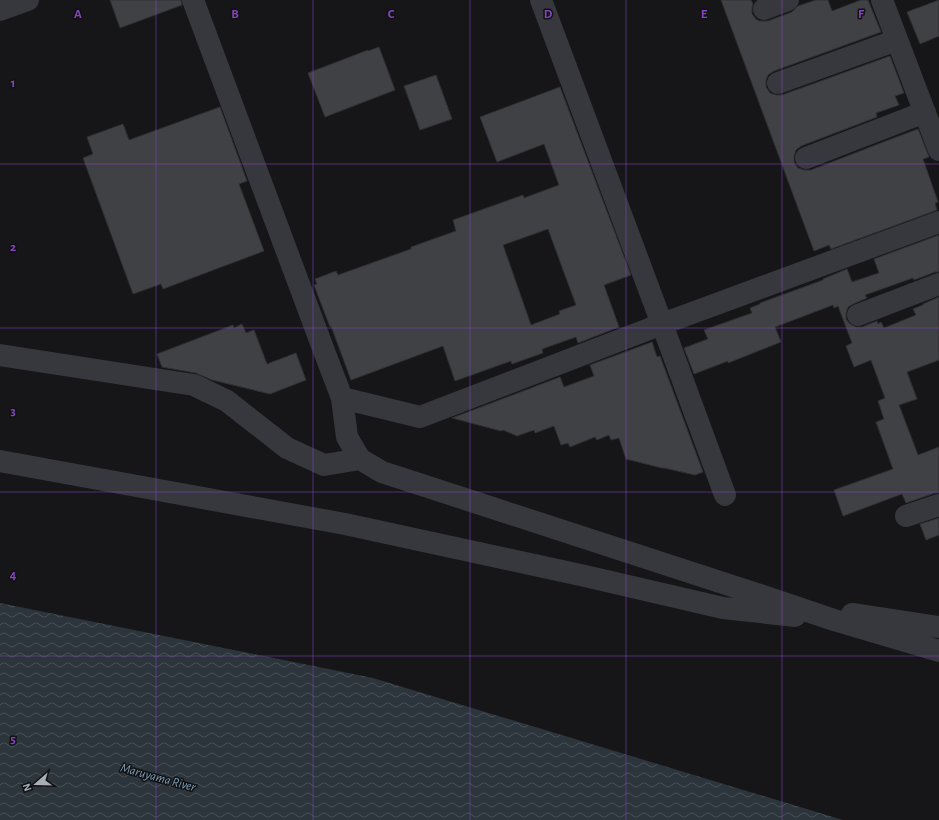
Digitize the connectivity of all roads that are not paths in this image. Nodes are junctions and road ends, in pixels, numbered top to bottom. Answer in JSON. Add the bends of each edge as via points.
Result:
{"nodes":[{"id":1,"x":28,"y":0,"type":"edge"},
{"id":2,"x":193,"y":0,"type":"edge"},
{"id":3,"x":541,"y":0,"type":"edge"},
{"id":4,"x":788,"y":0,"type":"edge"},
{"id":5,"x":882,"y":0,"type":"edge"},
{"id":6,"x":764,"y":9,"type":"dead end"},
{"id":7,"x":0,"y":10,"type":"edge"},
{"id":8,"x":897,"y":40,"type":"junction"},
{"id":9,"x":778,"y":83,"type":"dead end"},
{"id":10,"x":925,"y":112,"type":"junction"},
{"id":11,"x":939,"y":150,"type":"edge"},
{"id":12,"x":806,"y":158,"type":"dead end"},
{"id":13,"x":939,"y":222,"type":"edge"},
{"id":14,"x":939,"y":284,"type":"edge"},
{"id":15,"x":858,"y":315,"type":"dead end"},
{"id":16,"x":662,"y":324,"type":"junction"},
{"id":17,"x":0,"y":355,"type":"edge"},
{"id":18,"x":342,"y":398,"type":"junction"},
{"id":19,"x":360,"y":459,"type":"junction"},
{"id":20,"x":0,"y":461,"type":"edge"},
{"id":21,"x":725,"y":495,"type":"dead end"},
{"id":22,"x":939,"y":505,"type":"edge"},
{"id":23,"x":906,"y":516,"type":"dead end"},
{"id":24,"x":834,"y":620,"type":"junction"},
{"id":25,"x":939,"y":627,"type":"edge"},
{"id":26,"x":939,"y":651,"type":"edge"}],
"edges":[{"from":1,"to":7,"type":"street"},
{"from":2,"to":18,"type":"street"},
{"from":3,"to":16,"type":"street"},
{"from":4,"to":6,"type":"street"},
{"from":5,"to":8,"type":"street"},
{"from":8,"to":9,"type":"street"},
{"from":8,"to":10,"type":"street"},
{"from":10,"to":11,"type":"street"},
{"from":10,"to":12,"type":"street"},
{"from":13,"to":16,"type":"street"},
{"from":14,"to":15,"type":"street"},
{"from":16,"to":18,"type":"street","via":[[420,417]]},
{"from":16,"to":21,"type":"street"},
{"from":17,"to":19,"type":"street","via":[[194,384],[227,401],[288,448],[324,465]]},
{"from":18,"to":19,"type":"street","via":[[347,437]]},
{"from":19,"to":24,"type":"street","via":[[382,472]]},
{"from":20,"to":24,"type":"street","via":[[345,524],[723,608]]},
{"from":22,"to":23,"type":"street"},
{"from":24,"to":25,"type":"street","via":[[851,614]]},
{"from":24,"to":26,"type":"street"}]}
